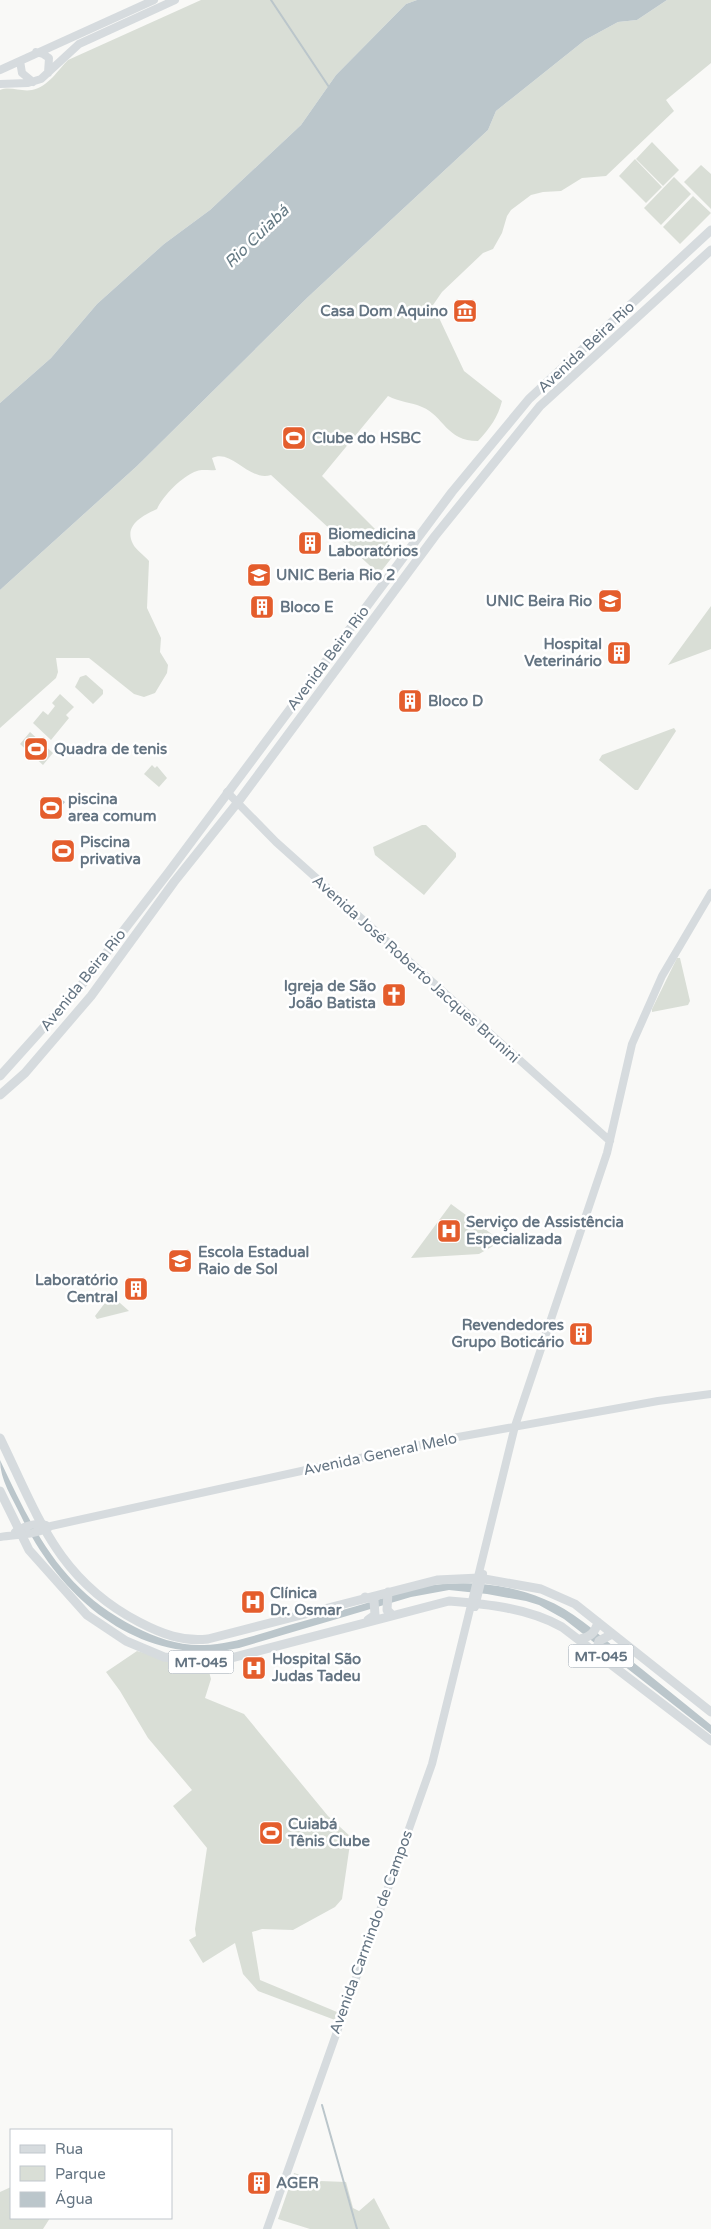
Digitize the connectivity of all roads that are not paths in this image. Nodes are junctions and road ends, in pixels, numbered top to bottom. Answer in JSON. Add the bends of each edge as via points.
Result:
{"nodes":[{"id":1,"x":154,"y":0,"type":"edge"},
{"id":2,"x":175,"y":0,"type":"edge"},
{"id":3,"x":36,"y":52,"type":"junction"},
{"id":4,"x":20,"y":61,"type":"junction"},
{"id":5,"x":0,"y":70,"type":"edge"},
{"id":6,"x":48,"y":73,"type":"junction"},
{"id":7,"x":33,"y":82,"type":"junction"},
{"id":8,"x":0,"y":84,"type":"edge"},
{"id":9,"x":711,"y":230,"type":"edge"},
{"id":10,"x":702,"y":238,"type":"junction"},
{"id":11,"x":710,"y":251,"type":"edge"},
{"id":12,"x":636,"y":301,"type":"junction"},
{"id":13,"x":617,"y":337,"type":"junction"},
{"id":14,"x":462,"y":479,"type":"junction"},
{"id":15,"x":471,"y":491,"type":"junction"},
{"id":16,"x":452,"y":492,"type":"junction"},
{"id":17,"x":460,"y":504,"type":"junction"},
{"id":18,"x":308,"y":685,"type":"junction"},
{"id":19,"x":319,"y":693,"type":"junction"},
{"id":20,"x":227,"y":792,"type":"junction"},
{"id":21,"x":238,"y":802,"type":"junction"},
{"id":22,"x":168,"y":873,"type":"junction"},
{"id":23,"x":174,"y":882,"type":"junction"},
{"id":24,"x":711,"y":893,"type":"edge"},
{"id":25,"x":42,"y":1052,"type":"junction"},
{"id":26,"x":0,"y":1075,"type":"edge"},
{"id":27,"x":0,"y":1090,"type":"edge"},
{"id":28,"x":0,"y":1095,"type":"edge"},
{"id":29,"x":610,"y":1141,"type":"junction"},
{"id":30,"x":711,"y":1394,"type":"edge"},
{"id":31,"x":515,"y":1426,"type":"junction"},
{"id":32,"x":0,"y":1438,"type":"edge"},
{"id":33,"x":0,"y":1492,"type":"edge"},
{"id":34,"x":43,"y":1527,"type":"junction"},
{"id":35,"x":20,"y":1532,"type":"junction"},
{"id":36,"x":0,"y":1537,"type":"edge"},
{"id":37,"x":479,"y":1579,"type":"junction"},
{"id":38,"x":387,"y":1594,"type":"junction"},
{"id":39,"x":369,"y":1599,"type":"junction"},
{"id":40,"x":475,"y":1600,"type":"junction"},
{"id":41,"x":389,"y":1612,"type":"junction"},
{"id":42,"x":366,"y":1622,"type":"junction"},
{"id":43,"x":597,"y":1625,"type":"junction"},
{"id":44,"x":605,"y":1637,"type":"junction"},
{"id":45,"x":580,"y":1639,"type":"junction"},
{"id":46,"x":596,"y":1652,"type":"junction"},
{"id":47,"x":711,"y":1712,"type":"edge"},
{"id":48,"x":711,"y":1741,"type":"edge"},
{"id":49,"x":267,"y":2229,"type":"edge"}],
"edges":[{"from":1,"to":3,"type":"main road"},
{"from":2,"to":6,"type":"main road","via":[[79,44]]},
{"from":3,"to":4,"type":"main road"},
{"from":3,"to":6,"type":"main road","via":[[48,58]]},
{"from":4,"to":5,"type":"main road"},
{"from":4,"to":7,"type":"main road","via":[[22,73]]},
{"from":6,"to":7,"type":"main road"},
{"from":7,"to":8,"type":"main road"},
{"from":9,"to":10,"type":"main road","name":"Avenida Beira Rio"},
{"from":10,"to":11,"type":"main road"},
{"from":10,"to":12,"type":"main road","name":"Avenida Beira Rio"},
{"from":11,"to":13,"type":"main road","name":"Avenida Beira Rio"},
{"from":12,"to":13,"type":"main road","via":[[616,326]]},
{"from":12,"to":14,"type":"main road","name":"Avenida Beira Rio","via":[[529,399]]},
{"from":13,"to":15,"type":"main road","name":"Avenida Beira Rio","via":[[540,406]]},
{"from":14,"to":15,"type":"main road","via":[[463,488]]},
{"from":14,"to":16,"type":"main road","name":"Avenida Beira Rio"},
{"from":15,"to":17,"type":"main road","name":"Avenida Beira Rio"},
{"from":16,"to":17,"type":"main road","via":[[459,495]]},
{"from":16,"to":18,"type":"main road","name":"Avenida Beira Rio"},
{"from":17,"to":19,"type":"main road","name":"Avenida Beira Rio"},
{"from":18,"to":19,"type":"main road"},
{"from":18,"to":20,"type":"main road","name":"Avenida Beira Rio"},
{"from":19,"to":21,"type":"main road","name":"Avenida Beira Rio"},
{"from":20,"to":21,"type":"main road","name":"Avenida José Roberto Jacques Brunini"},
{"from":20,"to":22,"type":"main road","name":"Avenida Beira Rio"},
{"from":21,"to":23,"type":"main road","name":"Avenida Beira Rio"},
{"from":21,"to":29,"type":"main road","name":"Avenida José Roberto Jacques Brunini","via":[[276,842]]},
{"from":22,"to":23,"type":"main road","via":[[172,874]]},
{"from":22,"to":26,"type":"main road","name":"Avenida Beira Rio","via":[[80,987]]},
{"from":23,"to":25,"type":"main road","name":"Avenida Beira Rio","via":[[97,988]]},
{"from":24,"to":29,"type":"main road","name":"Avenida Carmindo de Campos","via":[[662,976],[643,1016],[630,1051]]},
{"from":25,"to":27,"type":"main road","name":"Avenida Beira Rio"},
{"from":25,"to":28,"type":"main road","name":"Avenida Beira Rio"},
{"from":29,"to":31,"type":"main road","name":"Avenida Carmindo de Campos"},
{"from":30,"to":31,"type":"main road","name":"Avenida General Melo","via":[[658,1400]]},
{"from":31,"to":34,"type":"main road","name":"Avenida General Melo"},
{"from":31,"to":37,"type":"main road","name":"Avenida Carmindo de Campos"},
{"from":32,"to":34,"type":"main road","number":"MT-045"},
{"from":33,"to":35,"type":"main road","number":"MT-045"},
{"from":34,"to":35,"type":"main road","name":"Avenida General Melo"},
{"from":34,"to":39,"type":"main road","number":"MT-045","via":[[57,1551],[90,1590],[127,1616],[176,1638],[208,1639]]},
{"from":35,"to":36,"type":"main road","name":"Avenida General Melo"},
{"from":35,"to":42,"type":"main road","number":"MT-045","via":[[39,1563],[87,1615],[126,1640],[164,1657],[212,1663]]},
{"from":37,"to":38,"type":"main road","number":"MT-045","via":[[437,1580]]},
{"from":37,"to":40,"type":"main road","name":"Avenida Carmindo de Campos"},
{"from":37,"to":43,"type":"main road","number":"MT-045","via":[[557,1594]]},
{"from":38,"to":39,"type":"main road","number":"MT-045"},
{"from":38,"to":41,"type":"main road"},
{"from":39,"to":42,"type":"main road","via":[[375,1615]]},
{"from":40,"to":41,"type":"main road","number":"MT-045","via":[[449,1601]]},
{"from":40,"to":45,"type":"main road","number":"MT-045","via":[[544,1616]]},
{"from":40,"to":49,"type":"main road","name":"Avenida Carmindo de Campos","via":[[432,1764]]},
{"from":41,"to":42,"type":"main road","number":"MT-045"},
{"from":43,"to":44,"type":"main road","number":"MT-045"},
{"from":43,"to":45,"type":"main road","via":[[590,1637]]},
{"from":44,"to":46,"type":"main road"},
{"from":44,"to":47,"type":"main road","number":"MT-045"},
{"from":45,"to":46,"type":"main road","number":"MT-045"},
{"from":46,"to":48,"type":"main road","number":"MT-045"}]}
